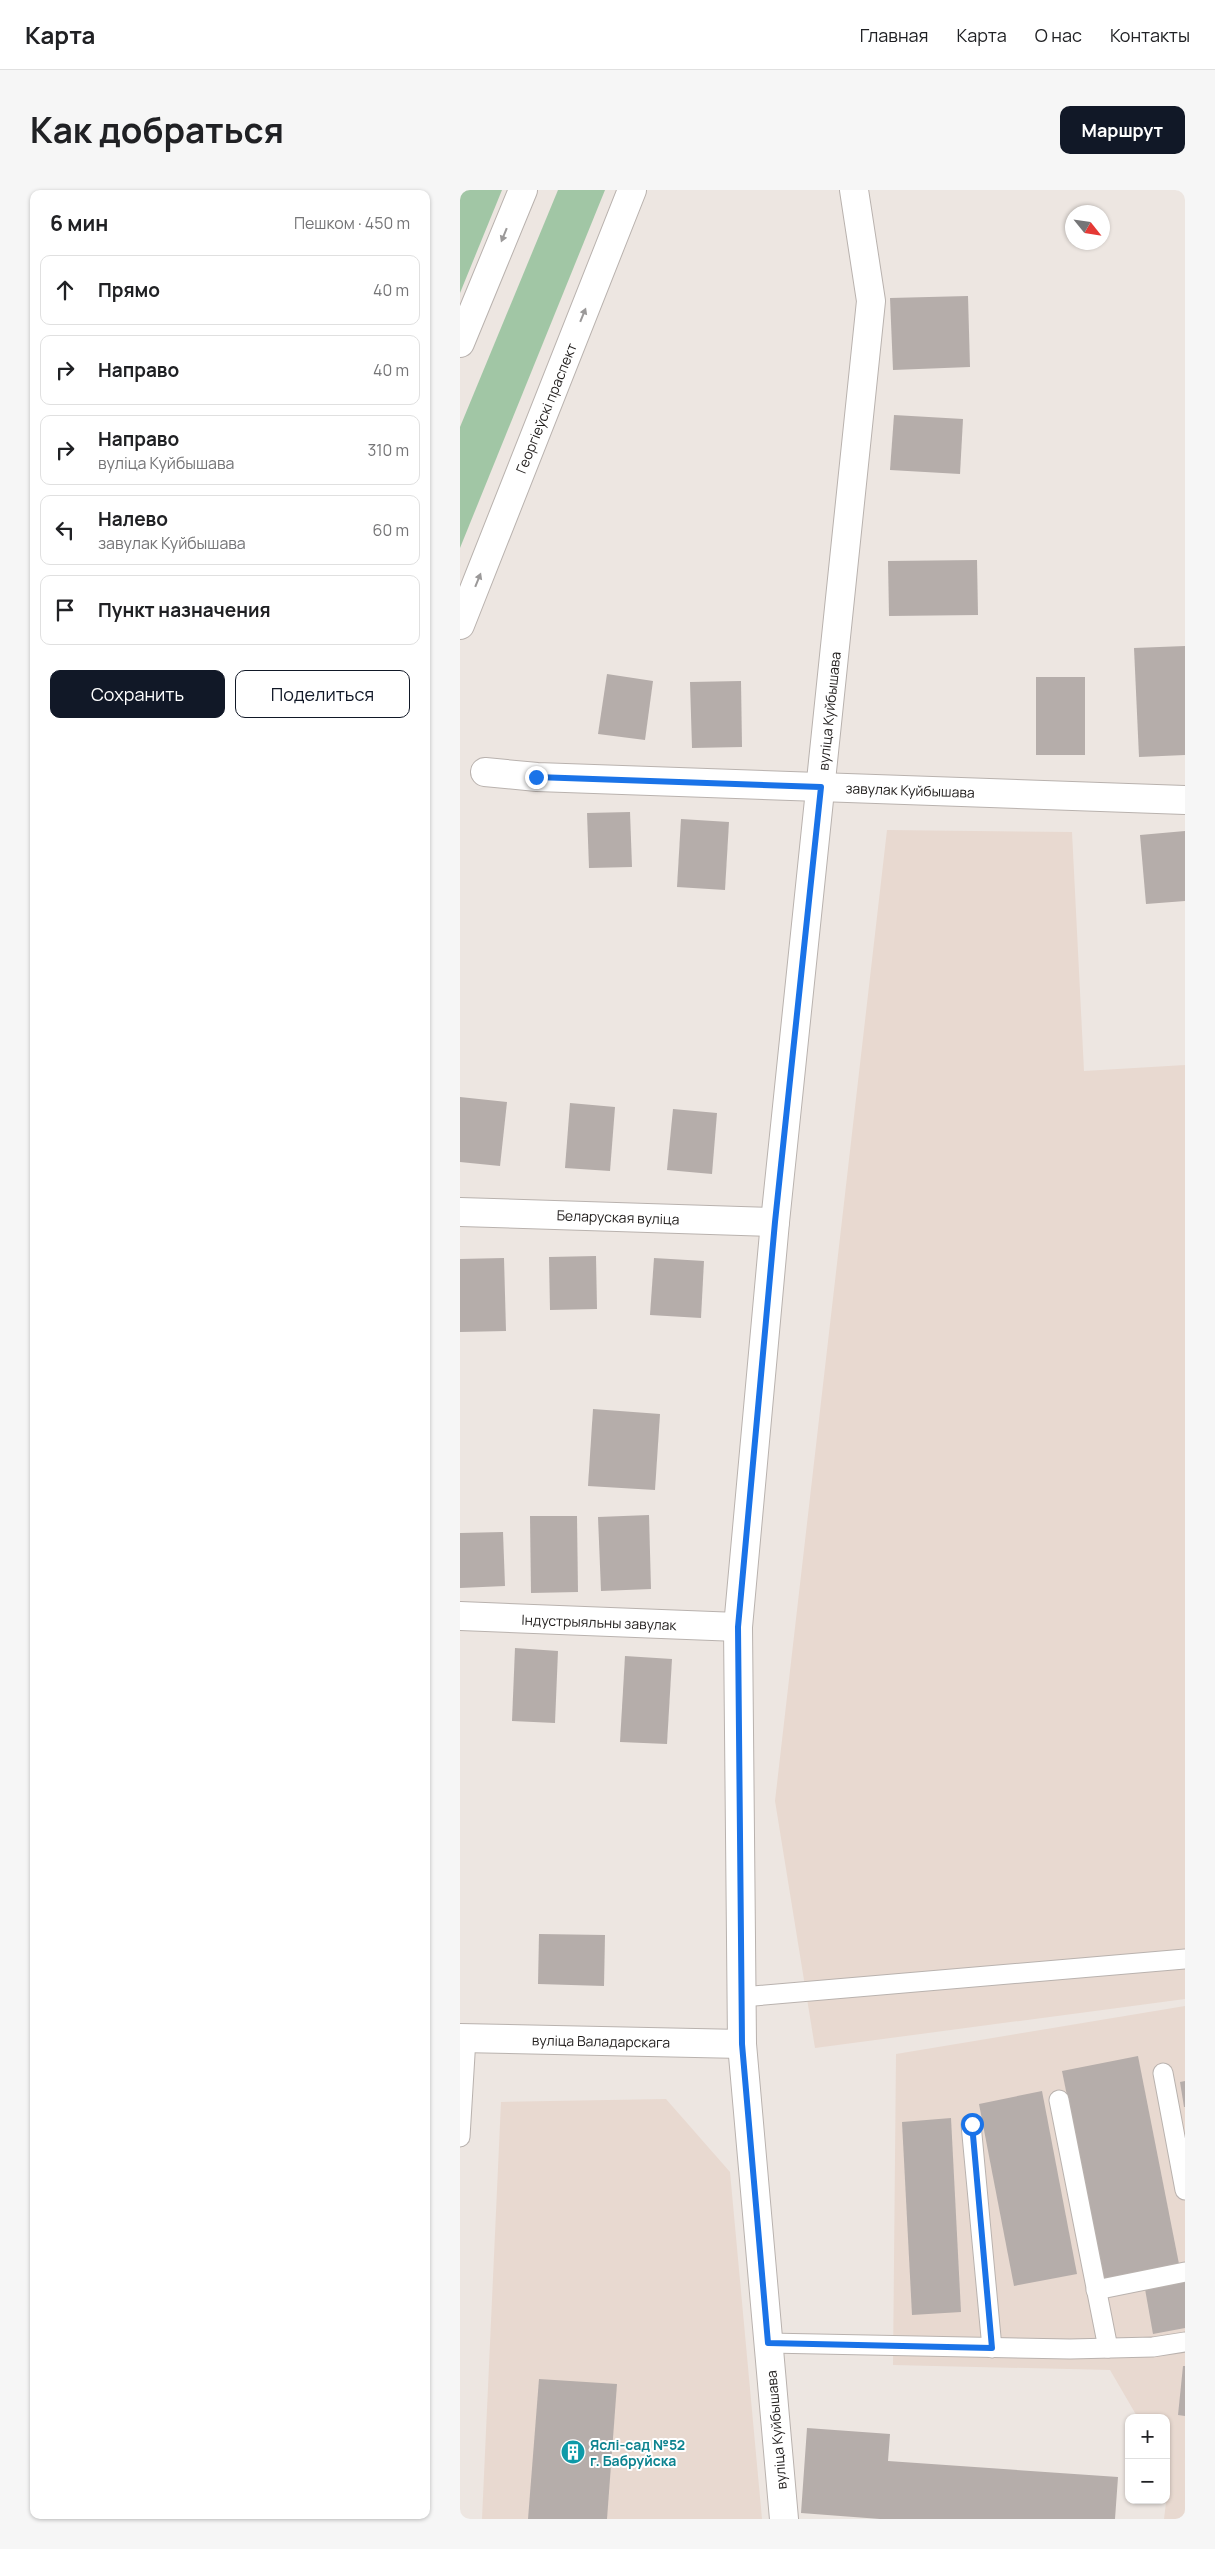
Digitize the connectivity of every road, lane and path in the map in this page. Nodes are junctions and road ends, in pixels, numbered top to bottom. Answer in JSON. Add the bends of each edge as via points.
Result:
{"nodes":[{"id":1,"x":523,"y":190,"type":"edge"},
{"id":2,"x":632,"y":190,"type":"edge"},
{"id":3,"x":854,"y":190,"type":"edge"},
{"id":4,"x":460,"y":343,"type":"edge"},
{"id":5,"x":460,"y":625,"type":"edge"},
{"id":6,"x":485,"y":772,"type":"dead end"},
{"id":7,"x":821,"y":787,"type":"junction"},
{"id":8,"x":1185,"y":800,"type":"edge"},
{"id":9,"x":460,"y":1212,"type":"edge"},
{"id":10,"x":775,"y":1222,"type":"junction"},
{"id":11,"x":460,"y":1616,"type":"edge"},
{"id":12,"x":738,"y":1627,"type":"junction"},
{"id":13,"x":1185,"y":1959,"type":"edge"},
{"id":14,"x":742,"y":1997,"type":"junction"},
{"id":15,"x":463,"y":2038,"type":"edge"},
{"id":16,"x":742,"y":2044,"type":"junction"},
{"id":17,"x":1163,"y":2073,"type":"dead end"},
{"id":18,"x":1059,"y":2100,"type":"dead end"},
{"id":19,"x":972,"y":2124,"type":"dead end"},
{"id":20,"x":460,"y":2137,"type":"edge"},
{"id":21,"x":1185,"y":2190,"type":"edge"},
{"id":22,"x":1185,"y":2272,"type":"edge"},
{"id":23,"x":1096,"y":2290,"type":"junction"},
{"id":24,"x":1185,"y":2342,"type":"edge"},
{"id":25,"x":768,"y":2343,"type":"junction"},
{"id":26,"x":992,"y":2348,"type":"junction"},
{"id":27,"x":1108,"y":2348,"type":"junction"},
{"id":28,"x":784,"y":2519,"type":"edge"}],
"edges":[{"from":1,"to":4,"type":"street","one_way":true},
{"from":5,"to":2,"type":"street","name":"Георгіеўскі праспект","one_way":true},
{"from":3,"to":7,"type":"street","name":"вуліца Куйбышава","via":[[871,301]]},
{"from":6,"to":7,"type":"street","name":"завулак Куйбышава","via":[[536,777]]},
{"from":7,"to":8,"type":"street","name":"завулак Куйбышава"},
{"from":7,"to":10,"type":"street","name":"вуліца Куйбышава"},
{"from":9,"to":10,"type":"street","name":"Беларуская вуліца"},
{"from":10,"to":12,"type":"street","name":"вуліца Куйбышава"},
{"from":11,"to":12,"type":"street","name":"Індустрыяльны завулак"},
{"from":12,"to":14,"type":"street","name":"вуліца Куйбышава"},
{"from":13,"to":14,"type":"lane"},
{"from":14,"to":16,"type":"street","name":"вуліца Куйбышава"},
{"from":15,"to":16,"type":"street","name":"вуліца Валадарскага"},
{"from":15,"to":20,"type":"lane"},
{"from":16,"to":25,"type":"street","name":"вуліца Куйбышава"},
{"from":17,"to":21,"type":"lane"},
{"from":18,"to":23,"type":"lane"},
{"from":19,"to":26,"type":"lane"},
{"from":22,"to":23,"type":"lane"},
{"from":23,"to":27,"type":"lane"},
{"from":24,"to":27,"type":"lane"},
{"from":25,"to":26,"type":"lane"},
{"from":25,"to":28,"type":"street","name":"вуліца Куйбышава"},
{"from":26,"to":27,"type":"lane"}]}
